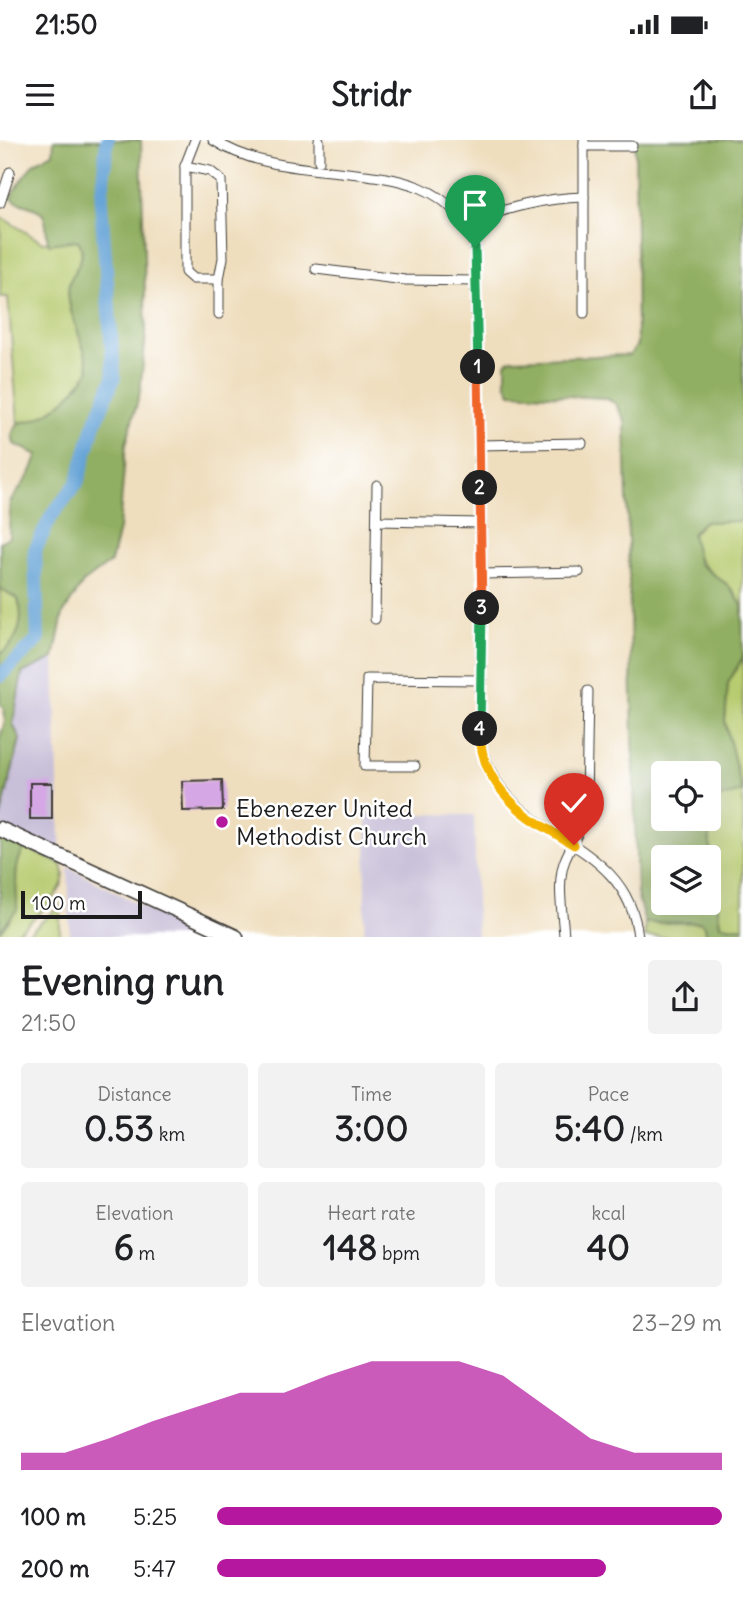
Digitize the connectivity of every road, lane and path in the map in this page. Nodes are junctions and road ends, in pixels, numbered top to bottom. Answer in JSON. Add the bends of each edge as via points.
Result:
{"nodes":[{"id":1,"x":195,"y":140,"type":"edge"},
{"id":2,"x":213,"y":140,"type":"edge"},
{"id":3,"x":319,"y":140,"type":"edge"},
{"id":4,"x":584,"y":143,"type":"edge"},
{"id":5,"x":632,"y":146,"type":"dead end"},
{"id":6,"x":319,"y":161,"type":"junction"},
{"id":7,"x":359,"y":163,"type":"dead end"},
{"id":8,"x":185,"y":166,"type":"junction"},
{"id":9,"x":10,"y":172,"type":"dead end"},
{"id":10,"x":584,"y":197,"type":"junction"},
{"id":11,"x":458,"y":200,"type":"dead end"},
{"id":12,"x":0,"y":202,"type":"edge"},
{"id":13,"x":469,"y":222,"type":"junction"},
{"id":14,"x":316,"y":270,"type":"dead end"},
{"id":15,"x":219,"y":279,"type":"junction"},
{"id":16,"x":476,"y":281,"type":"junction"},
{"id":17,"x":584,"y":313,"type":"dead end"},
{"id":18,"x":219,"y":314,"type":"dead end"},
{"id":19,"x":582,"y":443,"type":"dead end"},
{"id":20,"x":480,"y":445,"type":"junction"},
{"id":21,"x":377,"y":485,"type":"dead end"},
{"id":22,"x":377,"y":521,"type":"junction"},
{"id":23,"x":481,"y":523,"type":"junction"},
{"id":24,"x":579,"y":572,"type":"dead end"},
{"id":25,"x":482,"y":574,"type":"junction"},
{"id":26,"x":375,"y":619,"type":"dead end"},
{"id":27,"x":481,"y":680,"type":"junction"},
{"id":28,"x":588,"y":691,"type":"dead end"},
{"id":29,"x":415,"y":766,"type":"dead end"},
{"id":30,"x":0,"y":829,"type":"edge"},
{"id":31,"x":574,"y":845,"type":"junction"},
{"id":32,"x":236,"y":937,"type":"edge"},
{"id":33,"x":564,"y":937,"type":"edge"},
{"id":34,"x":638,"y":937,"type":"edge"}],
"edges":[{"from":1,"to":8,"type":"street"},
{"from":2,"to":6,"type":"street","via":[[243,156]]},
{"from":3,"to":6,"type":"street"},
{"from":4,"to":5,"type":"street"},
{"from":4,"to":10,"type":"street"},
{"from":6,"to":7,"type":"street"},
{"from":8,"to":15,"type":"street","via":[[210,171],[221,180],[223,258]]},
{"from":8,"to":15,"type":"street","via":[[186,276]]},
{"from":9,"to":12,"type":"street"},
{"from":10,"to":13,"type":"street","via":[[517,204]]},
{"from":10,"to":17,"type":"street"},
{"from":11,"to":13,"type":"street"},
{"from":13,"to":16,"type":"street"},
{"from":14,"to":16,"type":"street"},
{"from":15,"to":18,"type":"street"},
{"from":16,"to":20,"type":"street"},
{"from":19,"to":20,"type":"street"},
{"from":20,"to":23,"type":"street"},
{"from":21,"to":22,"type":"street"},
{"from":22,"to":23,"type":"street"},
{"from":22,"to":26,"type":"street"},
{"from":23,"to":25,"type":"street"},
{"from":24,"to":25,"type":"street"},
{"from":25,"to":27,"type":"street"},
{"from":27,"to":29,"type":"street","via":[[367,679],[365,766]]},
{"from":27,"to":31,"type":"street","via":[[482,755],[497,786],[537,823]]},
{"from":28,"to":31,"type":"street","via":[[585,819]]},
{"from":30,"to":32,"type":"main road"},
{"from":31,"to":33,"type":"street","via":[[562,876]]},
{"from":31,"to":34,"type":"street","via":[[619,882]]}]}
